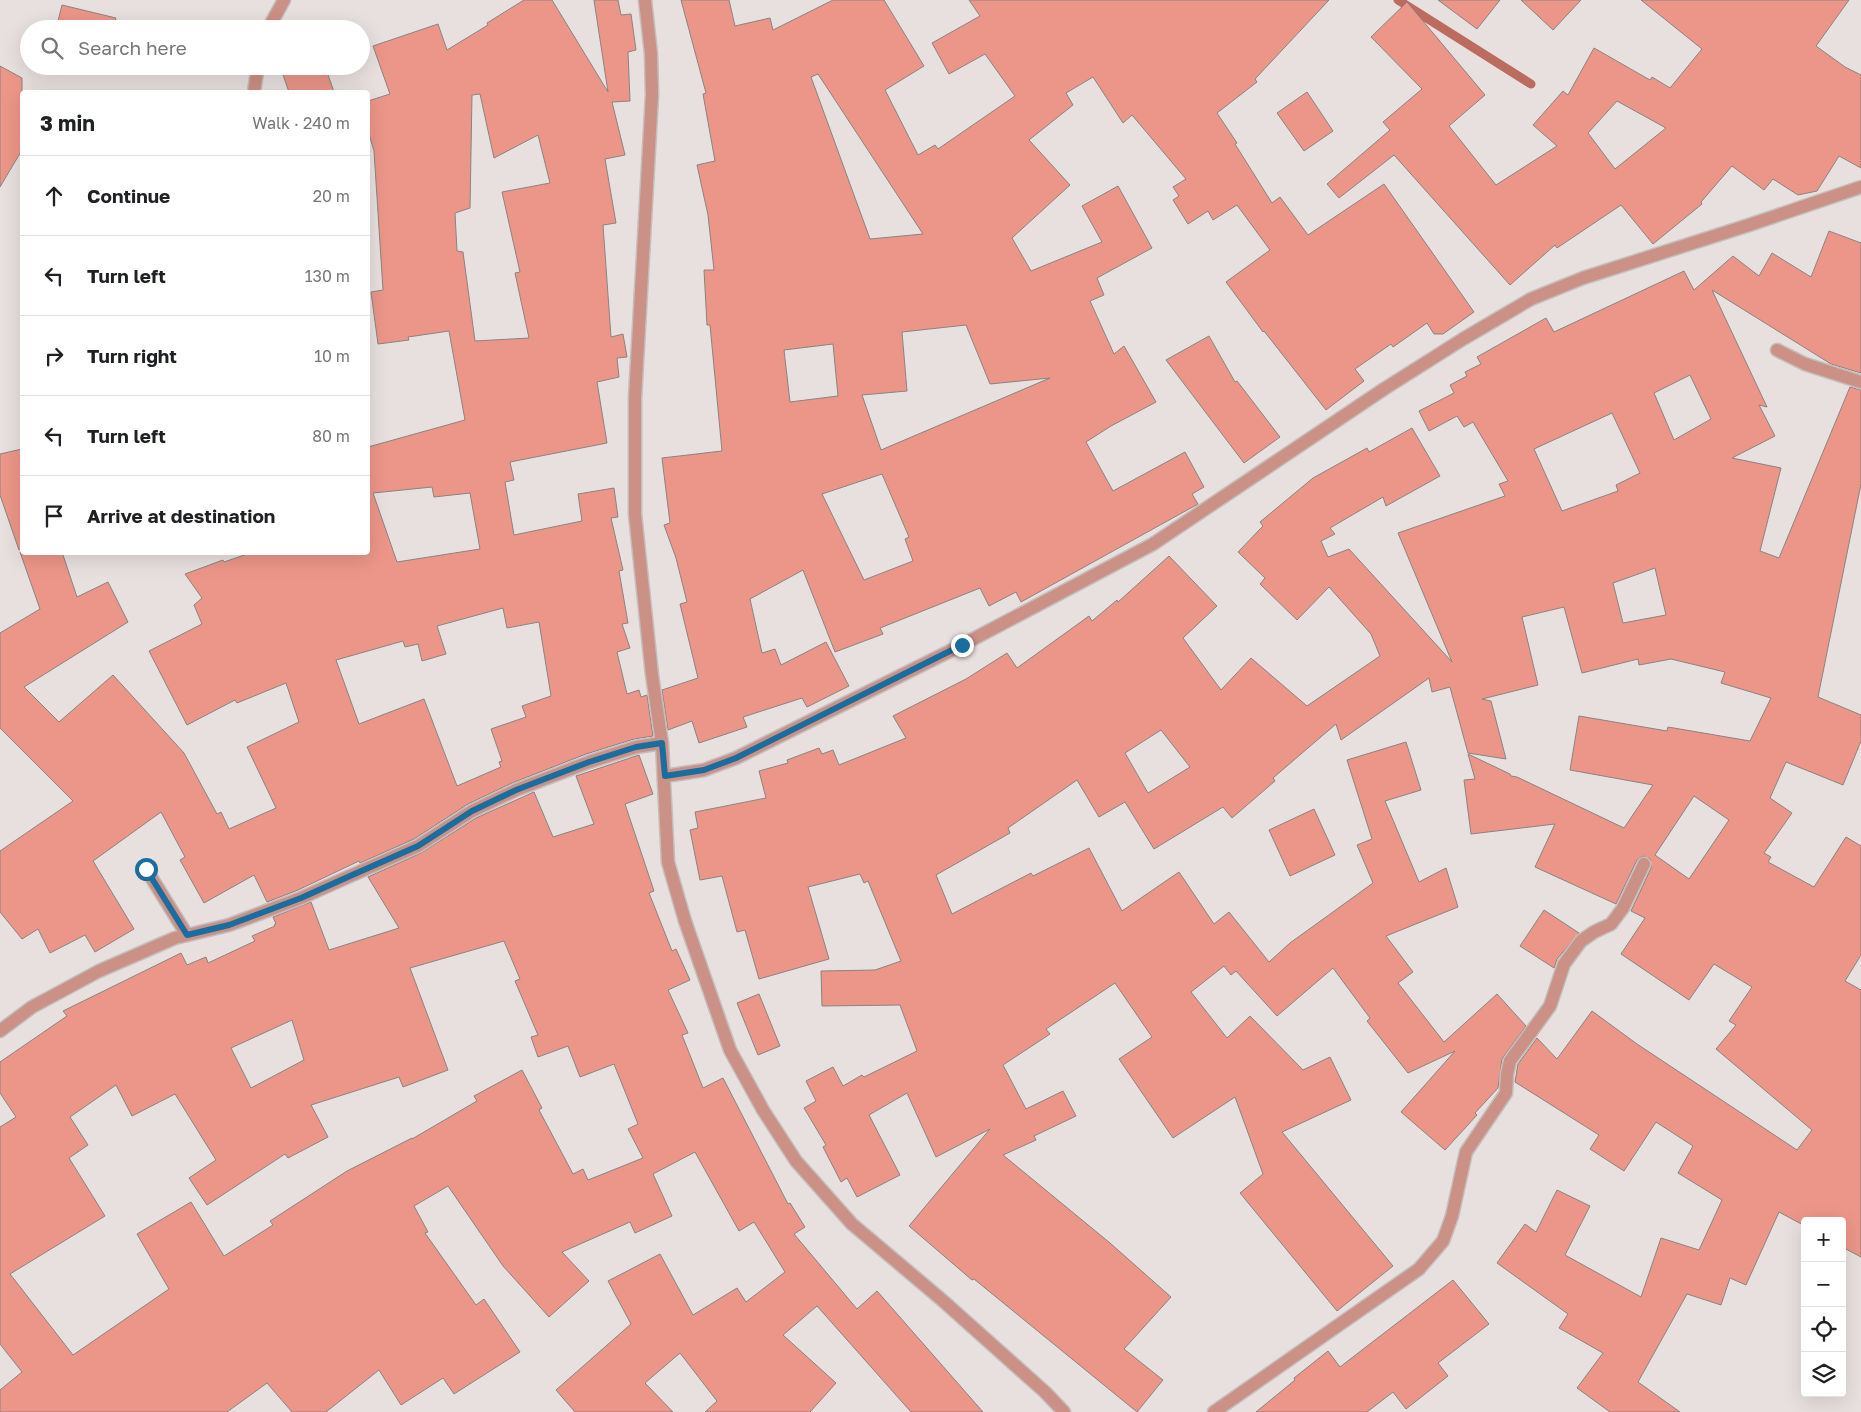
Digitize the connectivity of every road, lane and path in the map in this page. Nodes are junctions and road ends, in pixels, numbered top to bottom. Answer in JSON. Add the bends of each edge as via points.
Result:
{"nodes":[{"id":1,"x":284,"y":0,"type":"edge"},
{"id":2,"x":645,"y":0,"type":"edge"},
{"id":3,"x":273,"y":20,"type":"edge"},
{"id":4,"x":257,"y":75,"type":"edge"},
{"id":5,"x":254,"y":90,"type":"edge"},
{"id":6,"x":1861,"y":187,"type":"edge"},
{"id":7,"x":1777,"y":350,"type":"dead end"},
{"id":8,"x":1861,"y":382,"type":"edge"},
{"id":9,"x":662,"y":743,"type":"junction"},
{"id":10,"x":665,"y":776,"type":"junction"},
{"id":11,"x":1644,"y":864,"type":"dead end"},
{"id":12,"x":146,"y":869,"type":"dead end"},
{"id":13,"x":187,"y":935,"type":"junction"},
{"id":14,"x":0,"y":1031,"type":"edge"},
{"id":15,"x":1064,"y":1412,"type":"edge"},
{"id":16,"x":1214,"y":1412,"type":"edge"}],
"edges":[{"from":1,"to":3,"type":"street"},
{"from":2,"to":9,"type":"street","via":[[652,95],[635,398],[635,514]]},
{"from":4,"to":5,"type":"street"},
{"from":6,"to":10,"type":"street","via":[[1583,278],[1531,299],[1384,389],[1153,544],[962,645],[736,758],[704,770]]},
{"from":7,"to":8,"type":"street","via":[[1805,364]]},
{"from":9,"to":10,"type":"street"},
{"from":9,"to":13,"type":"street","via":[[636,747],[589,762],[516,790],[472,811],[418,846],[301,898],[229,925]]},
{"from":10,"to":15,"type":"street","via":[[668,862],[685,921],[730,1050],[763,1110],[796,1161],[852,1224],[942,1300]]},
{"from":11,"to":16,"type":"street","via":[[1612,924],[1582,941],[1564,964],[1550,1006],[1510,1061],[1506,1093],[1466,1152],[1443,1241],[1419,1269]]},
{"from":12,"to":13,"type":"street"},
{"from":13,"to":14,"type":"street","via":[[99,971],[32,1008]]}]}
